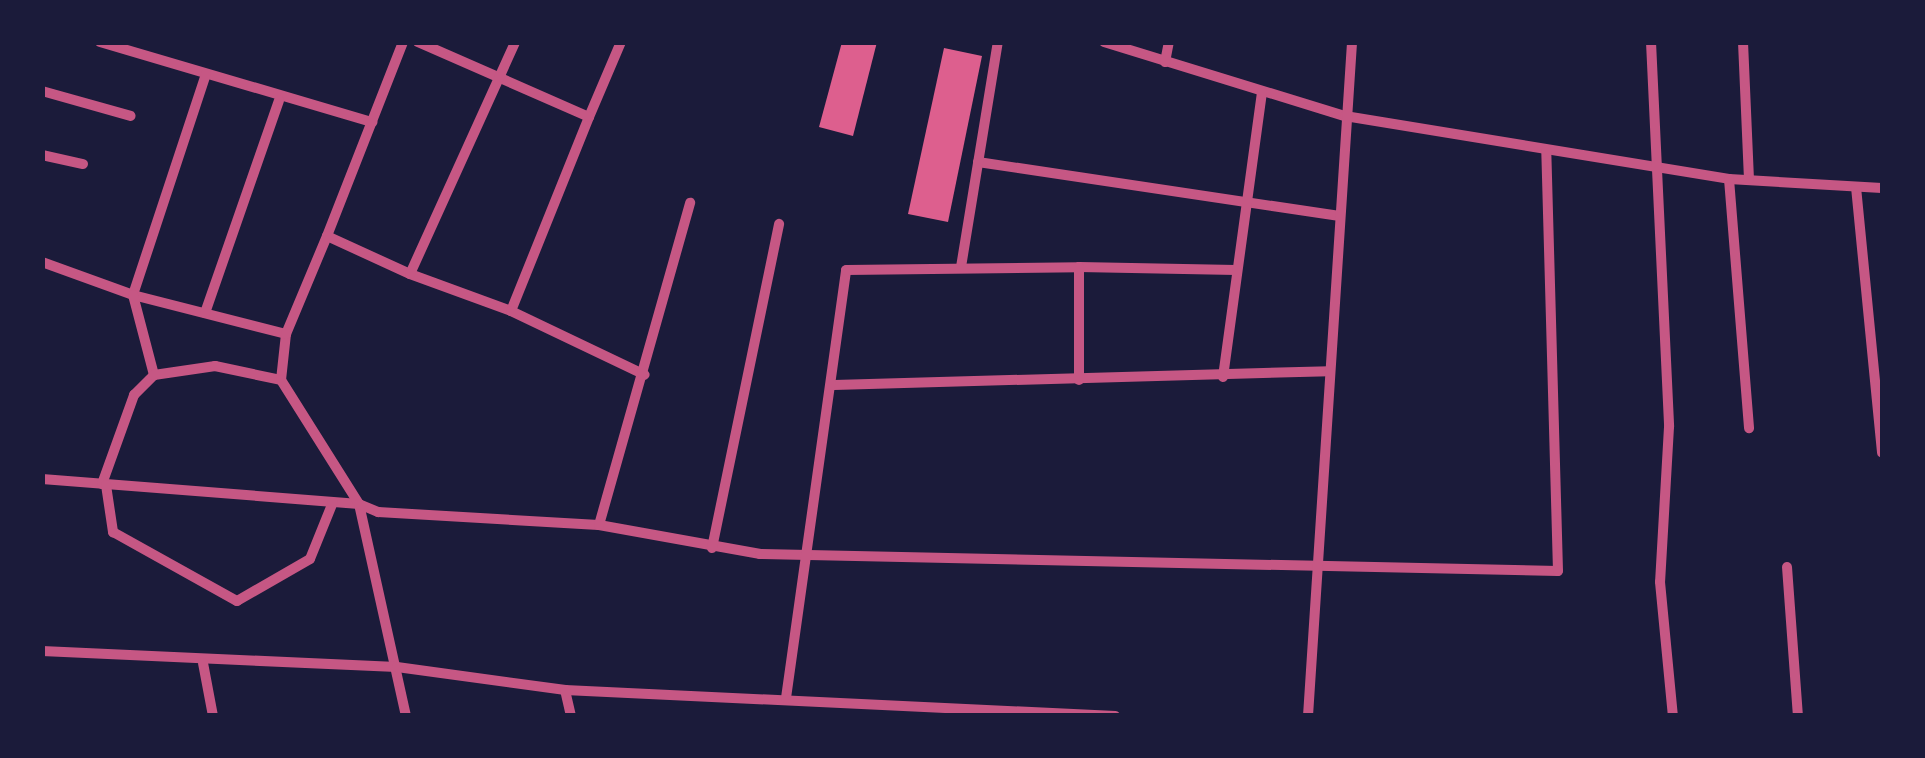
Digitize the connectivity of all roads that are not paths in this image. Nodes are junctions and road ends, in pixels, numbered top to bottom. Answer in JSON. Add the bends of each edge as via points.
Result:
{"nodes":[{"id":1,"x":100,"y":42,"type":"edge"},
{"id":2,"x":403,"y":42,"type":"edge"},
{"id":3,"x":418,"y":42,"type":"edge"},
{"id":4,"x":515,"y":42,"type":"edge"},
{"id":5,"x":622,"y":42,"type":"edge"},
{"id":6,"x":998,"y":42,"type":"edge"},
{"id":7,"x":1104,"y":42,"type":"edge"},
{"id":8,"x":1169,"y":42,"type":"edge"},
{"id":9,"x":1352,"y":42,"type":"edge"},
{"id":10,"x":1650,"y":42,"type":"edge"},
{"id":11,"x":1744,"y":42,"type":"edge"},
{"id":12,"x":1165,"y":62,"type":"junction"},
{"id":13,"x":206,"y":74,"type":"junction"},
{"id":14,"x":498,"y":78,"type":"junction"},
{"id":15,"x":42,"y":91,"type":"edge"},
{"id":16,"x":1262,"y":92,"type":"junction"},
{"id":17,"x":279,"y":100,"type":"junction"},
{"id":18,"x":131,"y":116,"type":"dead end"},
{"id":19,"x":1345,"y":116,"type":"junction"},
{"id":20,"x":589,"y":117,"type":"junction"},
{"id":21,"x":372,"y":122,"type":"junction"},
{"id":22,"x":1546,"y":150,"type":"junction"},
{"id":23,"x":42,"y":155,"type":"edge"},
{"id":24,"x":978,"y":162,"type":"junction"},
{"id":25,"x":83,"y":164,"type":"dead end"},
{"id":26,"x":1650,"y":167,"type":"junction"},
{"id":27,"x":1729,"y":178,"type":"junction"},
{"id":28,"x":1748,"y":179,"type":"junction"},
{"id":29,"x":1856,"y":187,"type":"junction"},
{"id":30,"x":1882,"y":188,"type":"edge"},
{"id":31,"x":690,"y":203,"type":"dead end"},
{"id":32,"x":1246,"y":207,"type":"junction"},
{"id":33,"x":1338,"y":216,"type":"junction"},
{"id":34,"x":779,"y":224,"type":"dead end"},
{"id":35,"x":327,"y":236,"type":"junction"},
{"id":36,"x":42,"y":262,"type":"edge"},
{"id":37,"x":1079,"y":266,"type":"junction"},
{"id":38,"x":961,"y":267,"type":"junction"},
{"id":39,"x":1236,"y":270,"type":"junction"},
{"id":40,"x":410,"y":274,"type":"junction"},
{"id":41,"x":133,"y":296,"type":"junction"},
{"id":42,"x":511,"y":312,"type":"junction"},
{"id":43,"x":204,"y":313,"type":"junction"},
{"id":44,"x":286,"y":334,"type":"junction"},
{"id":45,"x":1329,"y":371,"type":"junction"},
{"id":46,"x":154,"y":375,"type":"junction"},
{"id":47,"x":645,"y":375,"type":"junction"},
{"id":48,"x":1223,"y":376,"type":"junction"},
{"id":49,"x":280,"y":380,"type":"junction"},
{"id":50,"x":1079,"y":380,"type":"junction"},
{"id":51,"x":834,"y":385,"type":"junction"},
{"id":52,"x":1750,"y":428,"type":"dead end"},
{"id":53,"x":1882,"y":453,"type":"edge"},
{"id":54,"x":42,"y":479,"type":"edge"},
{"id":55,"x":104,"y":484,"type":"junction"},
{"id":56,"x":333,"y":502,"type":"junction"},
{"id":57,"x":359,"y":504,"type":"junction"},
{"id":58,"x":599,"y":525,"type":"junction"},
{"id":59,"x":712,"y":548,"type":"junction"},
{"id":60,"x":812,"y":556,"type":"junction"},
{"id":61,"x":1787,"y":567,"type":"dead end"},
{"id":62,"x":1315,"y":568,"type":"junction"},
{"id":63,"x":42,"y":651,"type":"edge"},
{"id":64,"x":203,"y":663,"type":"junction"},
{"id":65,"x":397,"y":667,"type":"junction"},
{"id":66,"x":564,"y":690,"type":"junction"},
{"id":67,"x":786,"y":698,"type":"junction"},
{"id":68,"x":213,"y":716,"type":"edge"},
{"id":69,"x":406,"y":716,"type":"edge"},
{"id":70,"x":571,"y":716,"type":"edge"},
{"id":71,"x":1115,"y":716,"type":"edge"},
{"id":72,"x":1308,"y":716,"type":"edge"},
{"id":73,"x":1673,"y":716,"type":"edge"},
{"id":74,"x":1798,"y":716,"type":"edge"}],
"edges":[{"from":1,"to":13,"type":"street"},
{"from":2,"to":21,"type":"street"},
{"from":3,"to":14,"type":"street"},
{"from":4,"to":14,"type":"street"},
{"from":5,"to":20,"type":"street"},
{"from":6,"to":24,"type":"street"},
{"from":7,"to":12,"type":"street"},
{"from":8,"to":12,"type":"street"},
{"from":9,"to":19,"type":"street"},
{"from":10,"to":26,"type":"street"},
{"from":11,"to":28,"type":"street"},
{"from":12,"to":16,"type":"street"},
{"from":13,"to":17,"type":"street"},
{"from":13,"to":41,"type":"street"},
{"from":14,"to":20,"type":"street"},
{"from":14,"to":40,"type":"street"},
{"from":15,"to":18,"type":"street"},
{"from":16,"to":19,"type":"street"},
{"from":16,"to":32,"type":"street"},
{"from":17,"to":21,"type":"street"},
{"from":17,"to":43,"type":"street"},
{"from":19,"to":22,"type":"street"},
{"from":19,"to":33,"type":"street"},
{"from":20,"to":42,"type":"street"},
{"from":21,"to":35,"type":"street"},
{"from":22,"to":26,"type":"street"},
{"from":22,"to":62,"type":"street","via":[[1558,571]]},
{"from":23,"to":25,"type":"street"},
{"from":24,"to":32,"type":"street"},
{"from":24,"to":38,"type":"street"},
{"from":26,"to":27,"type":"street"},
{"from":26,"to":73,"type":"street","via":[[1669,427],[1660,582]]},
{"from":27,"to":28,"type":"street"},
{"from":27,"to":52,"type":"street"},
{"from":28,"to":29,"type":"street"},
{"from":29,"to":30,"type":"street"},
{"from":29,"to":53,"type":"street"},
{"from":31,"to":47,"type":"street"},
{"from":32,"to":33,"type":"street"},
{"from":32,"to":39,"type":"street"},
{"from":33,"to":45,"type":"street"},
{"from":34,"to":59,"type":"street"},
{"from":35,"to":40,"type":"street"},
{"from":35,"to":44,"type":"street"},
{"from":36,"to":41,"type":"street"},
{"from":37,"to":38,"type":"street"},
{"from":37,"to":39,"type":"street"},
{"from":37,"to":50,"type":"street"},
{"from":38,"to":51,"type":"street","via":[[846,270]]},
{"from":39,"to":48,"type":"street"},
{"from":40,"to":42,"type":"street"},
{"from":41,"to":43,"type":"street"},
{"from":41,"to":46,"type":"street"},
{"from":42,"to":47,"type":"street"},
{"from":43,"to":44,"type":"street"},
{"from":44,"to":49,"type":"street"},
{"from":45,"to":48,"type":"street"},
{"from":45,"to":62,"type":"street"},
{"from":46,"to":49,"type":"street","via":[[215,366]]},
{"from":46,"to":55,"type":"street","via":[[117,426]]},
{"from":47,"to":58,"type":"street"},
{"from":48,"to":50,"type":"street"},
{"from":49,"to":57,"type":"street"},
{"from":50,"to":51,"type":"street"},
{"from":51,"to":60,"type":"street"},
{"from":54,"to":55,"type":"street"},
{"from":55,"to":56,"type":"street"},
{"from":55,"to":56,"type":"street","via":[[113,532],[237,601],[310,559]]},
{"from":56,"to":57,"type":"street"},
{"from":57,"to":58,"type":"street"},
{"from":57,"to":65,"type":"street"},
{"from":58,"to":59,"type":"street"},
{"from":59,"to":60,"type":"street"},
{"from":60,"to":62,"type":"street"},
{"from":60,"to":67,"type":"street"},
{"from":61,"to":74,"type":"street"},
{"from":62,"to":72,"type":"street"},
{"from":63,"to":64,"type":"street"},
{"from":64,"to":65,"type":"street"},
{"from":64,"to":68,"type":"street"},
{"from":65,"to":66,"type":"street"},
{"from":65,"to":69,"type":"street"},
{"from":66,"to":67,"type":"street"},
{"from":66,"to":70,"type":"street"},
{"from":67,"to":71,"type":"street"}]}
